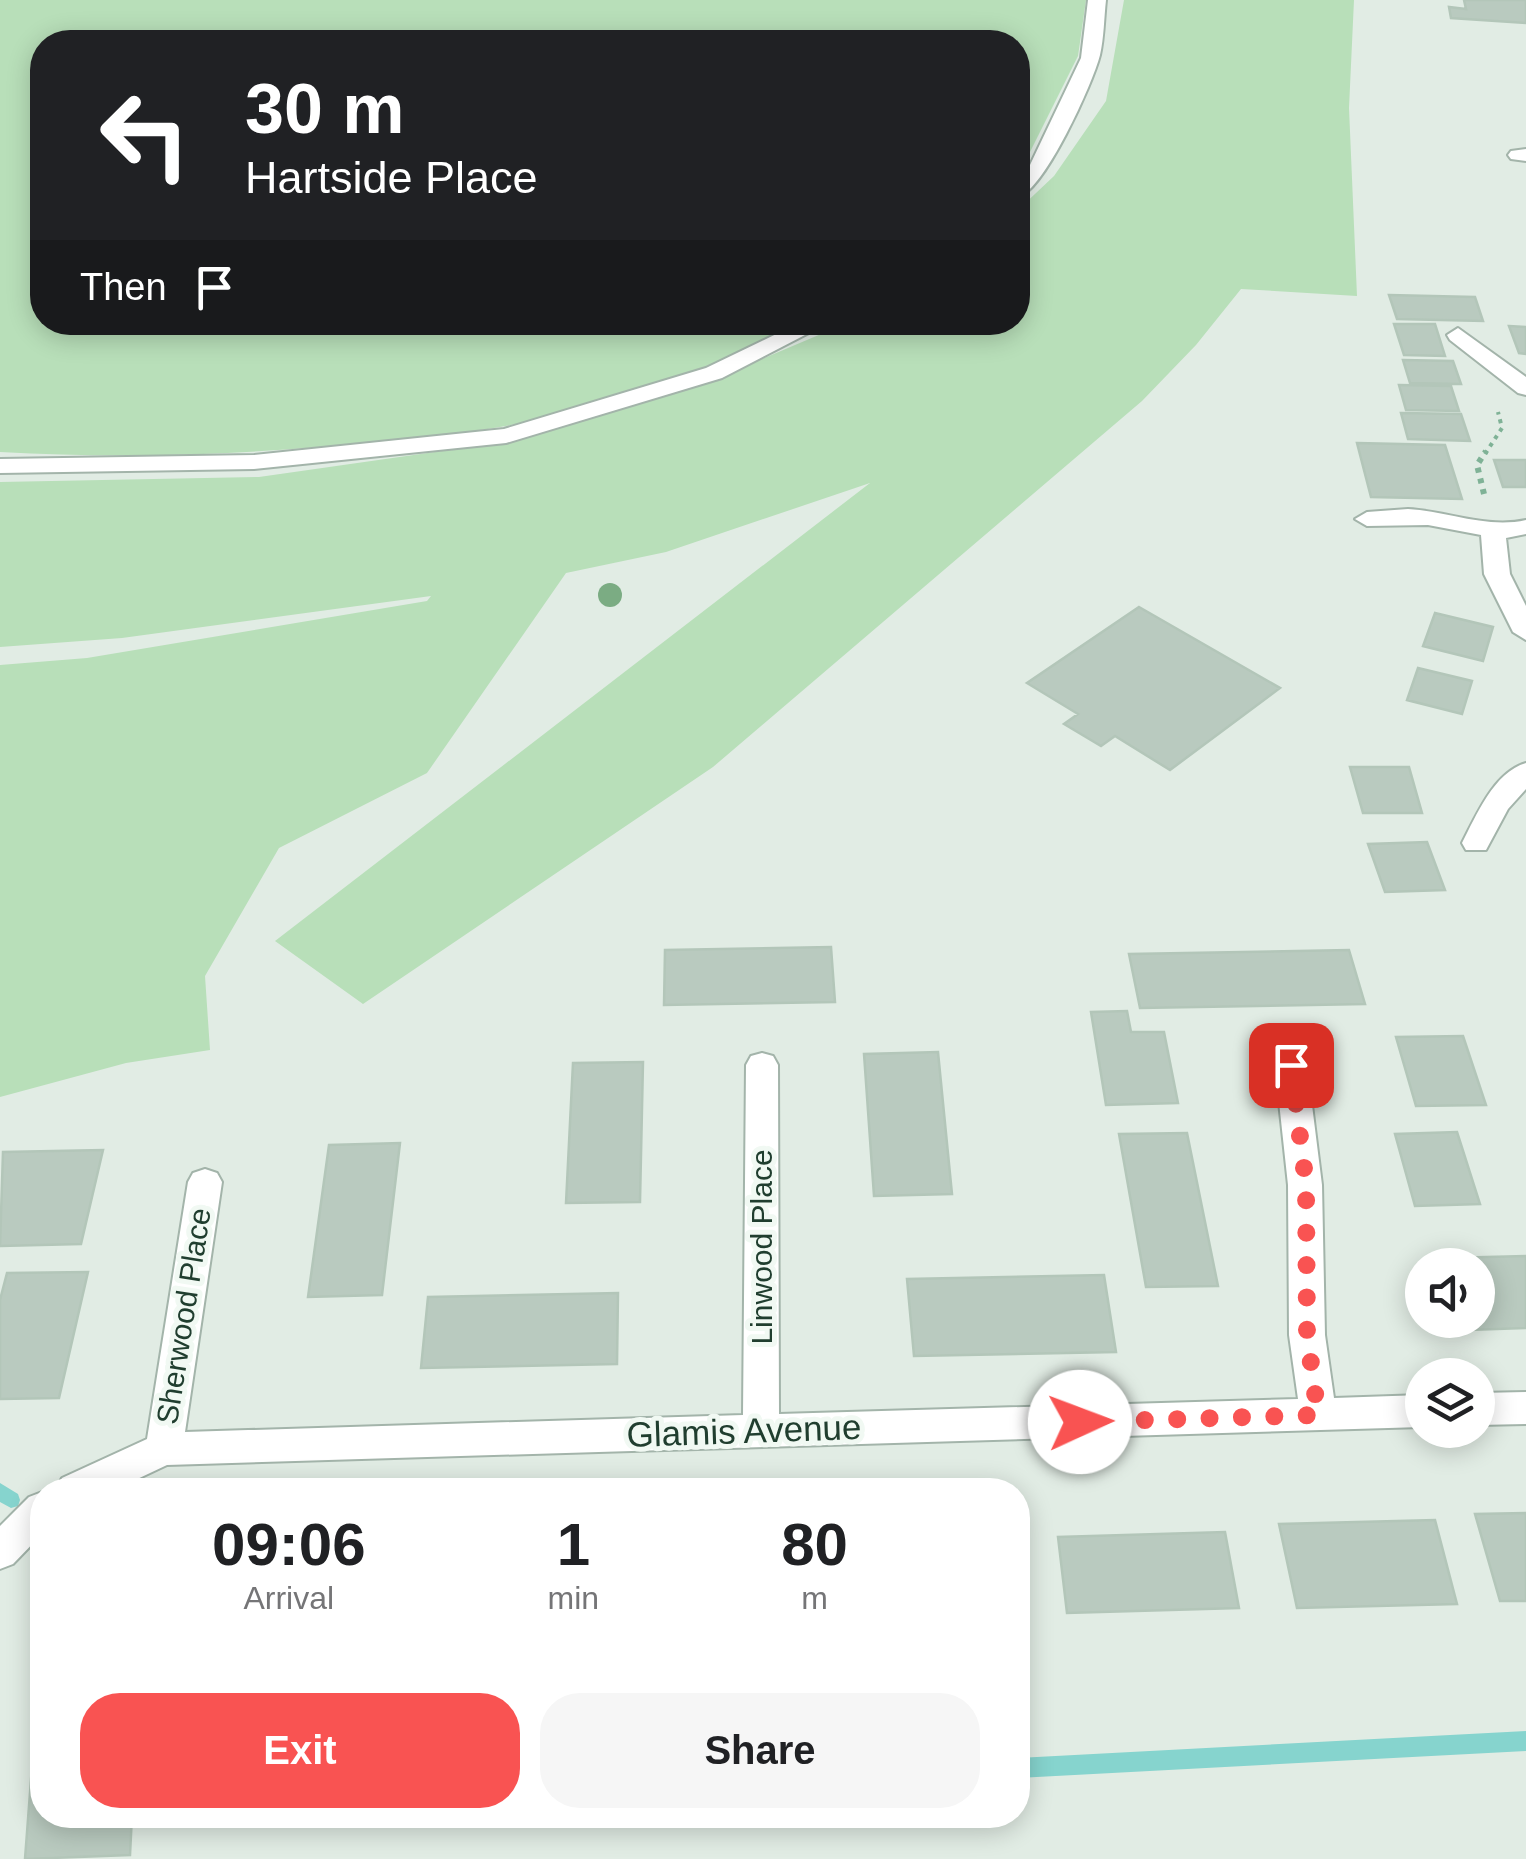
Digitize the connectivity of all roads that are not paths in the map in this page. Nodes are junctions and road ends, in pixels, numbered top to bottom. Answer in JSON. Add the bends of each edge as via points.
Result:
{"nodes":[{"id":1,"x":1097,"y":0,"type":"edge"},
{"id":2,"x":1030,"y":177,"type":"edge"},
{"id":3,"x":793,"y":335,"type":"edge"},
{"id":4,"x":1458,"y":336,"type":"dead end"},
{"id":5,"x":1519,"y":383,"type":"edge"},
{"id":6,"x":0,"y":466,"type":"edge"},
{"id":7,"x":1368,"y":518,"type":"dead end"},
{"id":8,"x":1526,"y":527,"type":"edge"},
{"id":9,"x":1492,"y":534,"type":"junction"},
{"id":10,"x":1526,"y":632,"type":"edge"},
{"id":11,"x":1526,"y":772,"type":"edge"},
{"id":12,"x":1476,"y":843,"type":"dead end"},
{"id":13,"x":762,"y":1064,"type":"dead end"},
{"id":14,"x":1291,"y":1065,"type":"dead end"},
{"id":15,"x":205,"y":1182,"type":"dead end"},
{"id":16,"x":1526,"y":1408,"type":"edge"},
{"id":17,"x":1495,"y":1409,"type":"edge"},
{"id":18,"x":1405,"y":1412,"type":"edge"},
{"id":19,"x":1318,"y":1415,"type":"junction"},
{"id":20,"x":761,"y":1430,"type":"junction"},
{"id":21,"x":164,"y":1450,"type":"junction"},
{"id":22,"x":102,"y":1478,"type":"edge"},
{"id":23,"x":30,"y":1521,"type":"edge"},
{"id":24,"x":0,"y":1552,"type":"edge"}],
"edges":[{"from":1,"to":2,"type":"street","via":[[1090,58]]},
{"from":3,"to":6,"type":"street","via":[[714,373],[506,436],[254,462]]},
{"from":4,"to":5,"type":"street"},
{"from":7,"to":9,"type":"street","via":[[1454,520]]},
{"from":8,"to":9,"type":"street"},
{"from":9,"to":10,"type":"street","via":[[1497,574]]},
{"from":11,"to":12,"type":"street","via":[[1496,804]]},
{"from":13,"to":20,"type":"street","name":"Linwood Place"},
{"from":14,"to":19,"type":"street","via":[[1306,1184],[1307,1334]]},
{"from":15,"to":21,"type":"street","name":"Sherwood Place"},
{"from":16,"to":17,"type":"street"},
{"from":18,"to":19,"type":"street","name":"Glamis Avenue"},
{"from":19,"to":20,"type":"street","name":"Glamis Avenue"},
{"from":20,"to":21,"type":"street","name":"Glamis Avenue"},
{"from":21,"to":22,"type":"street","name":"Glamis Avenue"},
{"from":23,"to":24,"type":"street"}]}
